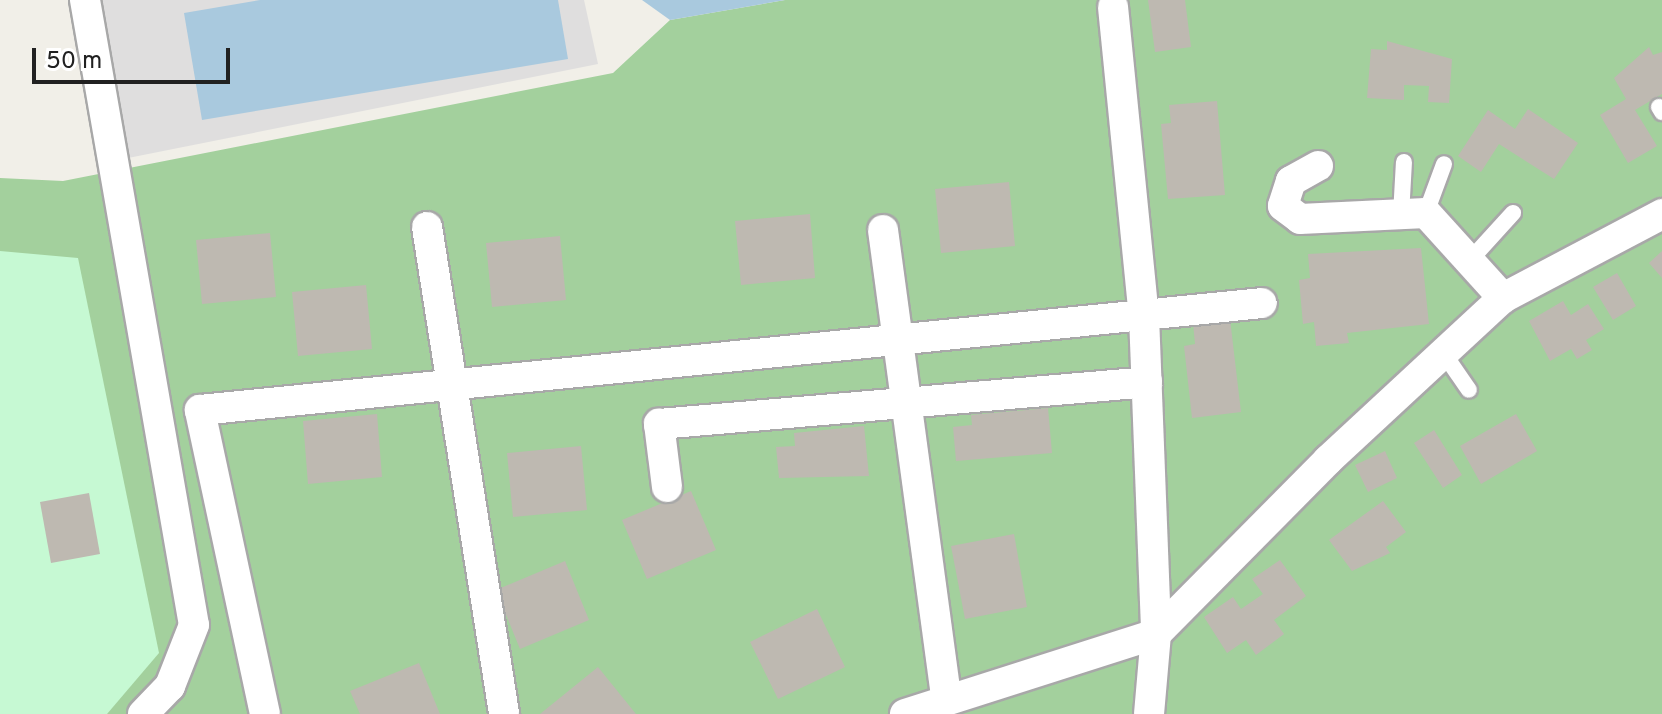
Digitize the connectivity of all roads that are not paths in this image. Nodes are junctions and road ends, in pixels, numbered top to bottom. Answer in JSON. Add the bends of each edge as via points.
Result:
{"nodes":[{"id":1,"x":85,"y":0,"type":"edge"},
{"id":2,"x":1113,"y":7,"type":"dead end"},
{"id":3,"x":1404,"y":162,"type":"dead end"},
{"id":4,"x":1444,"y":164,"type":"dead end"},
{"id":5,"x":1318,"y":166,"type":"dead end"},
{"id":6,"x":1513,"y":213,"type":"dead end"},
{"id":7,"x":1414,"y":214,"type":"junction"},
{"id":8,"x":1662,"y":214,"type":"edge"},
{"id":9,"x":427,"y":227,"type":"dead end"},
{"id":10,"x":883,"y":230,"type":"dead end"},
{"id":11,"x":1472,"y":258,"type":"junction"},
{"id":12,"x":1503,"y":298,"type":"junction"},
{"id":13,"x":1262,"y":303,"type":"dead end"},
{"id":14,"x":1144,"y":316,"type":"junction"},
{"id":15,"x":897,"y":339,"type":"junction"},
{"id":16,"x":1442,"y":351,"type":"junction"},
{"id":17,"x":1147,"y":382,"type":"junction"},
{"id":18,"x":451,"y":383,"type":"junction"},
{"id":19,"x":1469,"y":390,"type":"dead end"},
{"id":20,"x":906,"y":401,"type":"junction"},
{"id":21,"x":667,"y":487,"type":"dead end"},
{"id":22,"x":1156,"y":634,"type":"junction"},
{"id":23,"x":946,"y":699,"type":"junction"},
{"id":24,"x":143,"y":714,"type":"edge"},
{"id":25,"x":265,"y":714,"type":"edge"},
{"id":26,"x":504,"y":714,"type":"edge"},
{"id":27,"x":905,"y":714,"type":"edge"},
{"id":28,"x":1149,"y":714,"type":"edge"}],
"edges":[{"from":1,"to":24,"type":"street","via":[[194,625],[170,686]]},
{"from":2,"to":14,"type":"street"},
{"from":3,"to":7,"type":"lane"},
{"from":4,"to":7,"type":"lane"},
{"from":5,"to":7,"type":"street","via":[[1291,181],[1283,206],[1300,219]]},
{"from":6,"to":11,"type":"lane"},
{"from":7,"to":11,"type":"street"},
{"from":8,"to":12,"type":"street"},
{"from":9,"to":18,"type":"street"},
{"from":10,"to":15,"type":"street"},
{"from":11,"to":12,"type":"street"},
{"from":12,"to":16,"type":"street"},
{"from":13,"to":14,"type":"street"},
{"from":14,"to":15,"type":"street"},
{"from":14,"to":17,"type":"street"},
{"from":15,"to":18,"type":"street"},
{"from":15,"to":20,"type":"street"},
{"from":16,"to":19,"type":"lane"},
{"from":16,"to":22,"type":"street"},
{"from":17,"to":20,"type":"street"},
{"from":17,"to":22,"type":"street"},
{"from":18,"to":25,"type":"street","via":[[200,410]]},
{"from":18,"to":26,"type":"street"},
{"from":20,"to":21,"type":"street","via":[[659,424]]},
{"from":20,"to":23,"type":"street"},
{"from":22,"to":23,"type":"street"},
{"from":22,"to":28,"type":"street"},
{"from":23,"to":27,"type":"street"}]}
